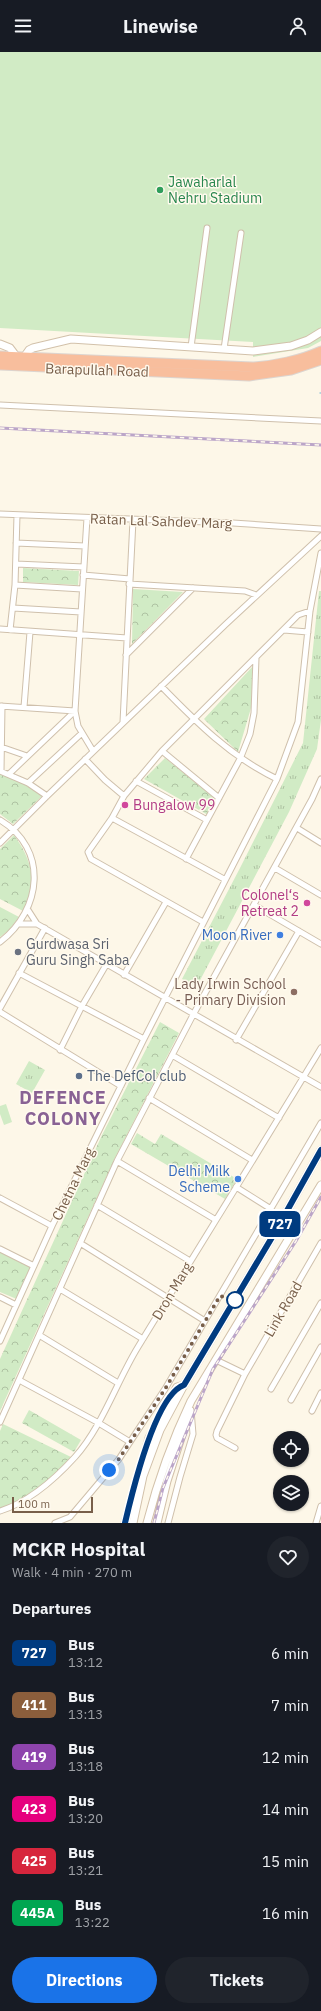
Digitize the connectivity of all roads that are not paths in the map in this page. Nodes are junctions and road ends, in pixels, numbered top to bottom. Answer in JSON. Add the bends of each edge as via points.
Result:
{"nodes":[{"id":1,"x":206,"y":228,"type":"dead end"},
{"id":2,"x":241,"y":232,"type":"dead end"},
{"id":3,"x":321,"y":332,"type":"edge"},
{"id":4,"x":0,"y":344,"type":"edge"},
{"id":5,"x":190,"y":347,"type":"junction"},
{"id":6,"x":224,"y":349,"type":"junction"},
{"id":7,"x":321,"y":351,"type":"edge"},
{"id":8,"x":0,"y":356,"type":"edge"},
{"id":9,"x":20,"y":357,"type":"junction"},
{"id":10,"x":321,"y":360,"type":"edge"},
{"id":11,"x":0,"y":365,"type":"edge"},
{"id":12,"x":195,"y":369,"type":"junction"},
{"id":13,"x":0,"y":405,"type":"edge"},
{"id":14,"x":321,"y":421,"type":"edge"},
{"id":15,"x":0,"y":514,"type":"edge"},
{"id":16,"x":17,"y":515,"type":"junction"},
{"id":17,"x":87,"y":518,"type":"junction"},
{"id":18,"x":109,"y":519,"type":"junction"},
{"id":19,"x":133,"y":520,"type":"junction"},
{"id":20,"x":107,"y":525,"type":"dead end"},
{"id":21,"x":321,"y":529,"type":"edge"},
{"id":22,"x":321,"y":536,"type":"edge"},
{"id":23,"x":16,"y":543,"type":"junction"},
{"id":24,"x":85,"y":546,"type":"junction"},
{"id":25,"x":321,"y":553,"type":"edge"},
{"id":26,"x":16,"y":564,"type":"junction"},
{"id":27,"x":84,"y":568,"type":"junction"},
{"id":28,"x":83,"y":575,"type":"junction"},
{"id":29,"x":130,"y":582,"type":"junction"},
{"id":30,"x":15,"y":585,"type":"junction"},
{"id":31,"x":193,"y":588,"type":"junction"},
{"id":32,"x":82,"y":589,"type":"junction"},
{"id":33,"x":256,"y":595,"type":"junction"},
{"id":34,"x":13,"y":608,"type":"junction"},
{"id":35,"x":310,"y":611,"type":"junction"},
{"id":36,"x":81,"y":612,"type":"junction"},
{"id":37,"x":0,"y":630,"type":"edge"},
{"id":38,"x":10,"y":630,"type":"junction"},
{"id":39,"x":284,"y":630,"type":"junction"},
{"id":40,"x":30,"y":632,"type":"junction"},
{"id":41,"x":308,"y":632,"type":"junction"},
{"id":42,"x":80,"y":635,"type":"junction"},
{"id":43,"x":126,"y":638,"type":"junction"},
{"id":44,"x":126,"y":655,"type":"junction"},
{"id":45,"x":256,"y":658,"type":"junction"},
{"id":46,"x":161,"y":686,"type":"junction"},
{"id":47,"x":1,"y":706,"type":"edge"},
{"id":48,"x":24,"y":707,"type":"junction"},
{"id":49,"x":75,"y":711,"type":"junction"},
{"id":50,"x":193,"y":719,"type":"junction"},
{"id":51,"x":123,"y":722,"type":"junction"},
{"id":52,"x":82,"y":733,"type":"junction"},
{"id":53,"x":1,"y":747,"type":"edge"},
{"id":54,"x":94,"y":751,"type":"junction"},
{"id":55,"x":162,"y":751,"type":"junction"},
{"id":56,"x":27,"y":756,"type":"junction"},
{"id":57,"x":85,"y":759,"type":"junction"},
{"id":58,"x":240,"y":759,"type":"junction"},
{"id":59,"x":0,"y":771,"type":"edge"},
{"id":60,"x":9,"y":774,"type":"junction"},
{"id":61,"x":277,"y":779,"type":"junction"},
{"id":62,"x":321,"y":779,"type":"edge"},
{"id":63,"x":136,"y":781,"type":"junction"},
{"id":64,"x":28,"y":783,"type":"junction"},
{"id":65,"x":47,"y":796,"type":"junction"},
{"id":66,"x":124,"y":796,"type":"junction"},
{"id":67,"x":219,"y":798,"type":"junction"},
{"id":68,"x":112,"y":818,"type":"junction"},
{"id":69,"x":0,"y":820,"type":"edge"},
{"id":70,"x":207,"y":820,"type":"junction"},
{"id":71,"x":296,"y":828,"type":"junction"},
{"id":72,"x":13,"y":830,"type":"junction"},
{"id":73,"x":0,"y":843,"type":"edge"},
{"id":74,"x":321,"y":843,"type":"edge"},
{"id":75,"x":186,"y":859,"type":"junction"},
{"id":76,"x":275,"y":868,"type":"junction"},
{"id":77,"x":224,"y":879,"type":"junction"},
{"id":78,"x":321,"y":895,"type":"edge"},
{"id":79,"x":166,"y":902,"type":"junction"},
{"id":80,"x":254,"y":905,"type":"junction"},
{"id":81,"x":28,"y":910,"type":"junction"},
{"id":82,"x":203,"y":922,"type":"junction"},
{"id":83,"x":19,"y":924,"type":"junction"},
{"id":84,"x":38,"y":924,"type":"junction"},
{"id":85,"x":45,"y":928,"type":"junction"},
{"id":86,"x":299,"y":931,"type":"junction"},
{"id":87,"x":0,"y":942,"type":"edge"},
{"id":88,"x":321,"y":944,"type":"edge"},
{"id":89,"x":106,"y":965,"type":"junction"},
{"id":90,"x":20,"y":973,"type":"junction"},
{"id":91,"x":124,"y":975,"type":"junction"},
{"id":92,"x":165,"y":999,"type":"junction"},
{"id":93,"x":82,"y":1006,"type":"junction"},
{"id":94,"x":0,"y":1008,"type":"edge"},
{"id":95,"x":0,"y":1012,"type":"edge"},
{"id":96,"x":193,"y":1015,"type":"junction"},
{"id":97,"x":144,"y":1038,"type":"junction"},
{"id":98,"x":236,"y":1040,"type":"junction"},
{"id":99,"x":321,"y":1048,"type":"edge"},
{"id":100,"x":60,"y":1050,"type":"junction"},
{"id":101,"x":172,"y":1055,"type":"junction"},
{"id":102,"x":303,"y":1077,"type":"junction"},
{"id":103,"x":121,"y":1086,"type":"junction"},
{"id":104,"x":321,"y":1087,"type":"edge"},
{"id":105,"x":149,"y":1098,"type":"junction"},
{"id":106,"x":279,"y":1118,"type":"junction"},
{"id":107,"x":321,"y":1123,"type":"edge"},
{"id":108,"x":321,"y":1150,"type":"edge"},
{"id":109,"x":252,"y":1160,"type":"junction"},
{"id":110,"x":116,"y":1162,"type":"junction"},
{"id":111,"x":321,"y":1185,"type":"edge"},
{"id":112,"x":236,"y":1187,"type":"junction"},
{"id":113,"x":318,"y":1194,"type":"edge"},
{"id":114,"x":0,"y":1198,"type":"edge"},
{"id":115,"x":98,"y":1206,"type":"junction"},
{"id":116,"x":271,"y":1208,"type":"junction"},
{"id":117,"x":216,"y":1220,"type":"junction"},
{"id":118,"x":52,"y":1226,"type":"junction"},
{"id":119,"x":321,"y":1243,"type":"edge"},
{"id":120,"x":80,"y":1244,"type":"junction"},
{"id":121,"x":0,"y":1249,"type":"edge"},
{"id":122,"x":190,"y":1261,"type":"junction"},
{"id":123,"x":34,"y":1266,"type":"junction"},
{"id":124,"x":60,"y":1289,"type":"junction"},
{"id":125,"x":0,"y":1296,"type":"edge"},
{"id":126,"x":168,"y":1299,"type":"junction"},
{"id":127,"x":321,"y":1303,"type":"edge"},
{"id":128,"x":16,"y":1305,"type":"junction"},
{"id":129,"x":205,"y":1321,"type":"junction"},
{"id":130,"x":39,"y":1335,"type":"junction"},
{"id":131,"x":143,"y":1340,"type":"junction"},
{"id":132,"x":0,"y":1341,"type":"edge"},
{"id":133,"x":321,"y":1347,"type":"edge"},
{"id":134,"x":216,"y":1360,"type":"junction"},
{"id":135,"x":245,"y":1374,"type":"junction"},
{"id":136,"x":19,"y":1380,"type":"junction"},
{"id":137,"x":118,"y":1383,"type":"junction"},
{"id":138,"x":184,"y":1385,"type":"junction"},
{"id":139,"x":272,"y":1389,"type":"dead end"},
{"id":140,"x":321,"y":1394,"type":"edge"},
{"id":141,"x":291,"y":1400,"type":"dead end"},
{"id":142,"x":191,"y":1401,"type":"junction"},
{"id":143,"x":191,"y":1410,"type":"junction"},
{"id":144,"x":312,"y":1411,"type":"dead end"},
{"id":145,"x":0,"y":1422,"type":"edge"},
{"id":146,"x":97,"y":1422,"type":"junction"},
{"id":147,"x":130,"y":1442,"type":"junction"},
{"id":148,"x":235,"y":1448,"type":"dead end"},
{"id":149,"x":321,"y":1507,"type":"edge"},
{"id":150,"x":0,"y":1511,"type":"edge"},
{"id":151,"x":55,"y":1523,"type":"edge"},
{"id":152,"x":125,"y":1523,"type":"edge"},
{"id":153,"x":133,"y":1523,"type":"edge"},
{"id":154,"x":147,"y":1523,"type":"edge"},
{"id":155,"x":157,"y":1523,"type":"edge"},
{"id":156,"x":168,"y":1523,"type":"edge"},
{"id":157,"x":316,"y":1523,"type":"edge"}],
"edges":[{"from":1,"to":5,"type":"street"},
{"from":2,"to":6,"type":"street"},
{"from":3,"to":6,"type":"main road","via":[[291,346],[253,351]]},
{"from":4,"to":9,"type":"main road","via":[[10,348]]},
{"from":5,"to":6,"type":"main road"},
{"from":5,"to":9,"type":"main road","via":[[71,339],[34,348]]},
{"from":7,"to":12,"type":"highway","via":[[262,366]]},
{"from":8,"to":9,"type":"highway","name":"Barapullah Road"},
{"from":9,"to":12,"type":"highway","name":"Barapullah Road"},
{"from":10,"to":12,"type":"highway","via":[[291,370],[249,376]]},
{"from":11,"to":12,"type":"highway","name":"Barapullah Road"},
{"from":13,"to":14,"type":"street"},
{"from":15,"to":16,"type":"street","name":"Ratan Lal Sahdev Marg"},
{"from":16,"to":17,"type":"street","name":"Ratan Lal Sahdev Marg"},
{"from":16,"to":23,"type":"street"},
{"from":17,"to":18,"type":"street","name":"Ratan Lal Sahdev Marg"},
{"from":17,"to":24,"type":"street"},
{"from":18,"to":19,"type":"street","name":"Ratan Lal Sahdev Marg"},
{"from":18,"to":20,"type":"street"},
{"from":19,"to":21,"type":"street","name":"Ratan Lal Sahdev Marg"},
{"from":19,"to":29,"type":"street"},
{"from":22,"to":33,"type":"street"},
{"from":23,"to":24,"type":"street"},
{"from":23,"to":26,"type":"street"},
{"from":24,"to":27,"type":"street"},
{"from":25,"to":35,"type":"street","name":"Chetna Marg"},
{"from":26,"to":27,"type":"street"},
{"from":26,"to":30,"type":"street"},
{"from":27,"to":28,"type":"street"},
{"from":28,"to":29,"type":"street"},
{"from":28,"to":32,"type":"street"},
{"from":29,"to":31,"type":"street"},
{"from":29,"to":43,"type":"street"},
{"from":30,"to":32,"type":"street"},
{"from":30,"to":34,"type":"street"},
{"from":31,"to":33,"type":"street","via":[[245,591]]},
{"from":31,"to":44,"type":"street"},
{"from":32,"to":36,"type":"street"},
{"from":33,"to":46,"type":"street"},
{"from":34,"to":36,"type":"street"},
{"from":34,"to":38,"type":"street"},
{"from":35,"to":39,"type":"street","via":[[298,615]]},
{"from":35,"to":41,"type":"street","name":"Chetna Marg"},
{"from":36,"to":42,"type":"street"},
{"from":37,"to":38,"type":"street"},
{"from":38,"to":40,"type":"street"},
{"from":39,"to":41,"type":"street"},
{"from":39,"to":45,"type":"street"},
{"from":40,"to":42,"type":"street"},
{"from":40,"to":48,"type":"street"},
{"from":41,"to":61,"type":"street","name":"Chetna Marg","via":[[298,722]]},
{"from":42,"to":43,"type":"street"},
{"from":42,"to":49,"type":"street"},
{"from":43,"to":44,"type":"street"},
{"from":44,"to":51,"type":"street"},
{"from":45,"to":50,"type":"street"},
{"from":45,"to":58,"type":"street","via":[[254,713],[250,734]]},
{"from":46,"to":50,"type":"street"},
{"from":46,"to":51,"type":"street"},
{"from":47,"to":48,"type":"street"},
{"from":47,"to":53,"type":"street"},
{"from":48,"to":49,"type":"street"},
{"from":49,"to":52,"type":"street"},
{"from":49,"to":56,"type":"street"},
{"from":50,"to":55,"type":"street"},
{"from":50,"to":58,"type":"street"},
{"from":51,"to":54,"type":"street"},
{"from":52,"to":54,"type":"street"},
{"from":52,"to":64,"type":"street"},
{"from":53,"to":56,"type":"street"},
{"from":53,"to":59,"type":"street"},
{"from":54,"to":57,"type":"street"},
{"from":55,"to":63,"type":"street"},
{"from":55,"to":67,"type":"street"},
{"from":56,"to":60,"type":"street"},
{"from":57,"to":65,"type":"street"},
{"from":57,"to":66,"type":"street"},
{"from":58,"to":61,"type":"street"},
{"from":58,"to":67,"type":"street"},
{"from":59,"to":60,"type":"street"},
{"from":60,"to":64,"type":"street"},
{"from":61,"to":77,"type":"street","name":"Chetna Marg"},
{"from":62,"to":71,"type":"street"},
{"from":63,"to":66,"type":"street"},
{"from":63,"to":70,"type":"street"},
{"from":64,"to":65,"type":"street"},
{"from":65,"to":72,"type":"street"},
{"from":66,"to":68,"type":"street"},
{"from":67,"to":70,"type":"street"},
{"from":68,"to":75,"type":"street"},
{"from":68,"to":79,"type":"street","via":[[88,852],[91,859]]},
{"from":69,"to":72,"type":"street"},
{"from":70,"to":75,"type":"street"},
{"from":71,"to":74,"type":"street"},
{"from":71,"to":76,"type":"street"},
{"from":72,"to":73,"type":"street"},
{"from":72,"to":81,"type":"street","via":[[27,850],[34,874]]},
{"from":75,"to":77,"type":"street"},
{"from":76,"to":78,"type":"street"},
{"from":76,"to":80,"type":"street","via":[[266,889]]},
{"from":77,"to":82,"type":"street","name":"Chetna Marg"},
{"from":79,"to":82,"type":"street"},
{"from":79,"to":91,"type":"street"},
{"from":80,"to":86,"type":"street"},
{"from":80,"to":96,"type":"street"},
{"from":81,"to":83,"type":"street"},
{"from":81,"to":84,"type":"street"},
{"from":82,"to":92,"type":"street","name":"Chetna Marg"},
{"from":83,"to":84,"type":"street"},
{"from":83,"to":87,"type":"street"},
{"from":84,"to":85,"type":"street"},
{"from":85,"to":89,"type":"street"},
{"from":85,"to":90,"type":"street"},
{"from":86,"to":88,"type":"street"},
{"from":86,"to":98,"type":"street"},
{"from":89,"to":91,"type":"street"},
{"from":89,"to":93,"type":"street"},
{"from":90,"to":93,"type":"street"},
{"from":90,"to":94,"type":"street"},
{"from":91,"to":92,"type":"street"},
{"from":92,"to":96,"type":"street"},
{"from":92,"to":97,"type":"street","name":"Chetna Marg"},
{"from":93,"to":97,"type":"street"},
{"from":93,"to":100,"type":"street"},
{"from":95,"to":100,"type":"street"},
{"from":96,"to":98,"type":"street"},
{"from":96,"to":101,"type":"street"},
{"from":97,"to":103,"type":"street","name":"Chetna Marg"},
{"from":98,"to":102,"type":"street"},
{"from":99,"to":102,"type":"street","name":"Dron Marg"},
{"from":100,"to":103,"type":"street"},
{"from":101,"to":105,"type":"street"},
{"from":101,"to":106,"type":"street"},
{"from":102,"to":104,"type":"street"},
{"from":102,"to":106,"type":"street","name":"Dron Marg"},
{"from":103,"to":118,"type":"street","name":"Chetna Marg"},
{"from":105,"to":109,"type":"street"},
{"from":105,"to":110,"type":"street"},
{"from":106,"to":109,"type":"street","name":"Dron Marg"},
{"from":107,"to":116,"type":"street"},
{"from":108,"to":138,"type":"main road"},
{"from":109,"to":112,"type":"street","name":"Dron Marg"},
{"from":110,"to":115,"type":"street"},
{"from":110,"to":117,"type":"street"},
{"from":111,"to":113,"type":"main road"},
{"from":112,"to":116,"type":"street"},
{"from":112,"to":117,"type":"street","name":"Dron Marg"},
{"from":113,"to":134,"type":"main road"},
{"from":114,"to":118,"type":"street"},
{"from":115,"to":120,"type":"street"},
{"from":115,"to":122,"type":"street"},
{"from":116,"to":129,"type":"street"},
{"from":117,"to":122,"type":"street","name":"Dron Marg"},
{"from":118,"to":123,"type":"street","name":"Chetna Marg"},
{"from":119,"to":135,"type":"street","name":"Link Road"},
{"from":120,"to":124,"type":"street"},
{"from":120,"to":126,"type":"street"},
{"from":121,"to":123,"type":"street"},
{"from":122,"to":126,"type":"street","name":"Dron Marg"},
{"from":123,"to":128,"type":"street","name":"Chetna Marg"},
{"from":124,"to":130,"type":"street"},
{"from":124,"to":131,"type":"street"},
{"from":125,"to":128,"type":"street"},
{"from":126,"to":129,"type":"street"},
{"from":126,"to":131,"type":"street","name":"Dron Marg"},
{"from":127,"to":139,"type":"street"},
{"from":128,"to":132,"type":"street","name":"Chetna Marg"},
{"from":129,"to":147,"type":"street"},
{"from":130,"to":136,"type":"street"},
{"from":130,"to":137,"type":"street"},
{"from":131,"to":137,"type":"street","name":"Dron Marg"},
{"from":133,"to":141,"type":"street"},
{"from":134,"to":135,"type":"street"},
{"from":134,"to":142,"type":"main road"},
{"from":135,"to":148,"type":"street","name":"Link Road","via":[[216,1435]]},
{"from":136,"to":145,"type":"street"},
{"from":136,"to":146,"type":"street"},
{"from":137,"to":146,"type":"street","name":"Dron Marg"},
{"from":138,"to":152,"type":"main road","via":[[177,1387],[149,1438]]},
{"from":138,"to":153,"type":"main road","via":[[160,1430],[143,1476]]},
{"from":140,"to":144,"type":"street"},
{"from":142,"to":143,"type":"main road"},
{"from":142,"to":154,"type":"main road","via":[[175,1434],[158,1480]]},
{"from":143,"to":155,"type":"main road","via":[[167,1481]]},
{"from":143,"to":156,"type":"street","via":[[193,1434]]},
{"from":146,"to":147,"type":"street"},
{"from":146,"to":150,"type":"street","name":"Dron Marg","via":[[75,1456],[50,1481],[13,1507]]},
{"from":147,"to":151,"type":"street","via":[[119,1459],[70,1517]]},
{"from":149,"to":157,"type":"street"}]}
